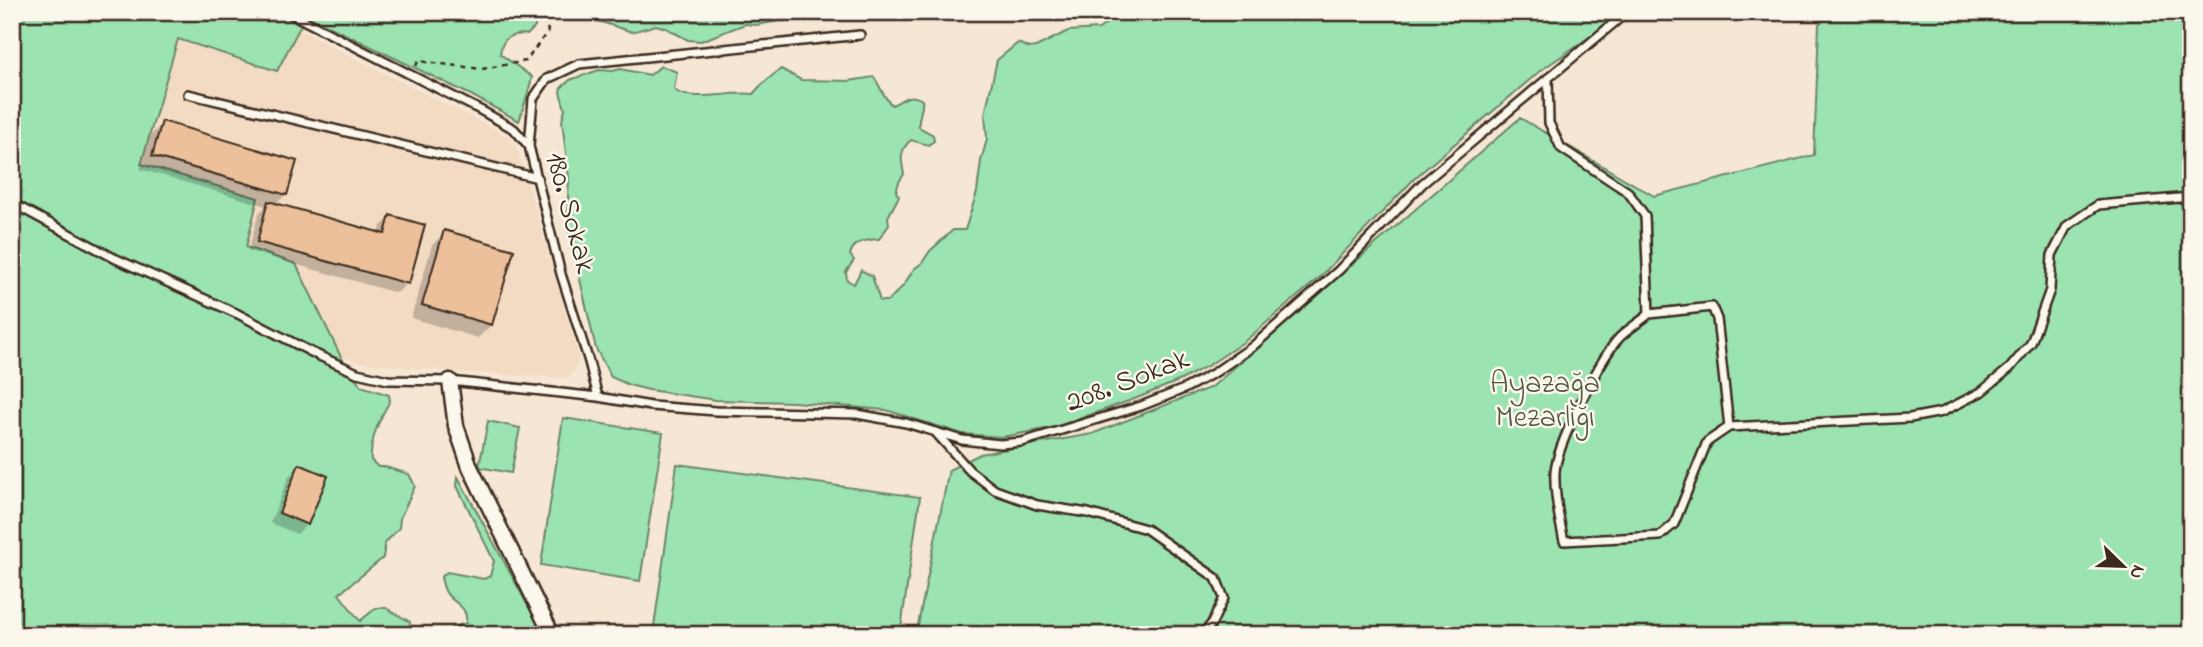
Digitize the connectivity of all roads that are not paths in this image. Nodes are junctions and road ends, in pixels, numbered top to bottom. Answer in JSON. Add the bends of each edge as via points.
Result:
{"nodes":[{"id":1,"x":286,"y":12,"type":"edge"},
{"id":2,"x":1627,"y":12,"type":"edge"},
{"id":3,"x":859,"y":34,"type":"dead end"},
{"id":4,"x":1548,"y":78,"type":"junction"},
{"id":5,"x":188,"y":94,"type":"dead end"},
{"id":6,"x":529,"y":146,"type":"junction"},
{"id":7,"x":538,"y":178,"type":"junction"},
{"id":8,"x":2191,"y":197,"type":"edge"},
{"id":9,"x":12,"y":203,"type":"edge"},
{"id":10,"x":1649,"y":314,"type":"junction"},
{"id":11,"x":450,"y":381,"type":"junction"},
{"id":12,"x":598,"y":397,"type":"junction"},
{"id":13,"x":1730,"y":427,"type":"junction"},
{"id":14,"x":936,"y":433,"type":"junction"},
{"id":15,"x":552,"y":635,"type":"edge"},
{"id":16,"x":1203,"y":635,"type":"edge"}],
"edges":[{"from":1,"to":6,"type":"lane","name":"180. Sokak","via":[[514,129]]},
{"from":2,"to":4,"type":"lane","name":"208. Sokak"},
{"from":3,"to":6,"type":"lane","via":[[579,64],[547,79],[533,100]]},
{"from":4,"to":10,"type":"lane","via":[[1549,122],[1561,148],[1628,192],[1645,216]]},
{"from":4,"to":14,"type":"lane","name":"208. Sokak","via":[[1422,184],[1323,285],[1252,347],[1214,373],[1141,406],[1022,442],[1000,444]]},
{"from":5,"to":7,"type":"lane"},
{"from":6,"to":7,"type":"lane","name":"180. Sokak"},
{"from":7,"to":12,"type":"lane","name":"180. Sokak"},
{"from":8,"to":13,"type":"lane","via":[[2098,205],[2067,226],[2052,255],[2050,290],[2031,342],[2010,368],[1981,392],[1942,412],[1910,418]]},
{"from":9,"to":11,"type":"lane","name":"208. Sokak","via":[[114,258],[357,373],[388,380]]},
{"from":10,"to":13,"type":"lane","via":[[1712,307]]},
{"from":10,"to":13,"type":"lane","via":[[1619,338],[1590,382],[1566,437],[1555,469],[1563,541],[1660,536],[1674,524],[1707,442]]},
{"from":11,"to":12,"type":"lane","name":"208. Sokak"},
{"from":11,"to":15,"type":"street","via":[[456,426],[470,467]]},
{"from":12,"to":14,"type":"lane","name":"208. Sokak","via":[[703,410],[858,414]]},
{"from":14,"to":16,"type":"lane","via":[[970,471],[995,490],[1037,505],[1146,528],[1193,560],[1216,578],[1224,598]]}]}
